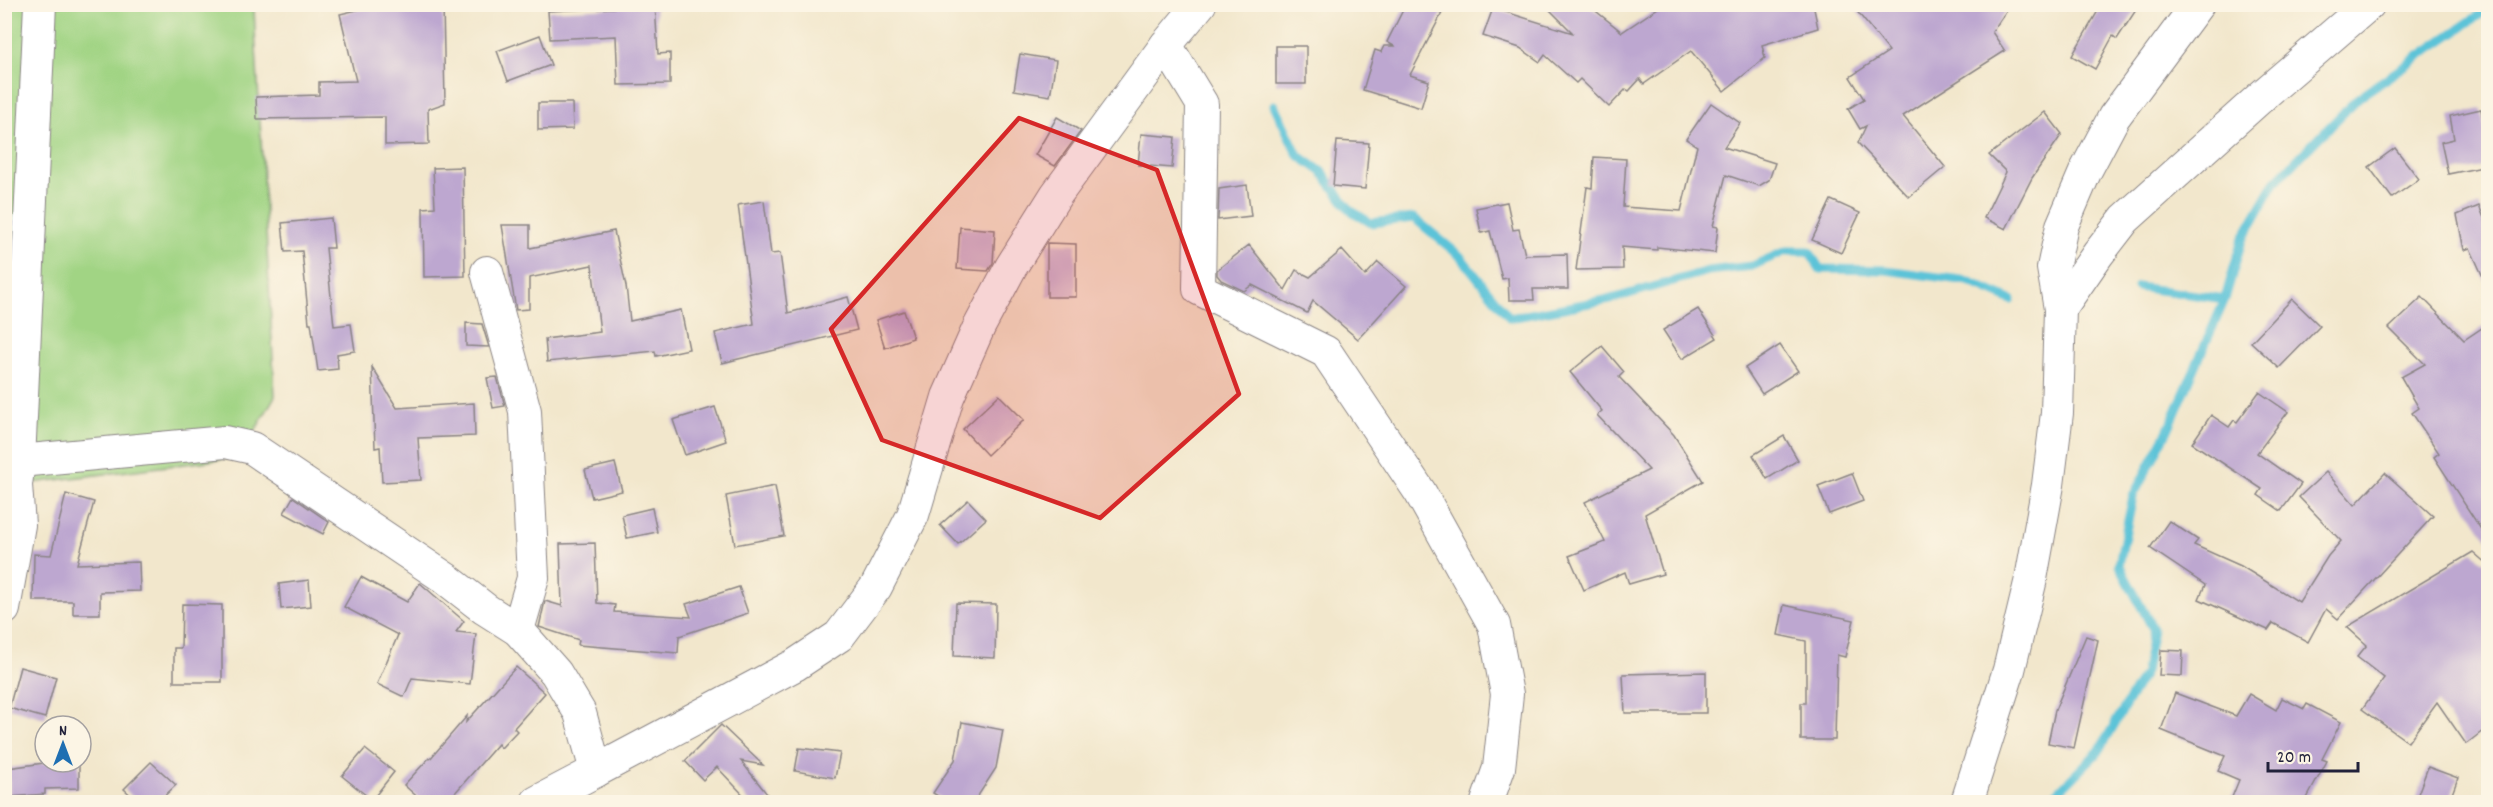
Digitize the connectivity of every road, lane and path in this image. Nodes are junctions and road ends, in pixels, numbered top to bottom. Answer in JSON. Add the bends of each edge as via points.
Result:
{"nodes":[{"id":1,"x":40,"y":4,"type":"edge"},
{"id":2,"x":1200,"y":4,"type":"edge"},
{"id":3,"x":2198,"y":4,"type":"edge"},
{"id":4,"x":2369,"y":4,"type":"edge"},
{"id":5,"x":1166,"y":45,"type":"junction"},
{"id":6,"x":487,"y":272,"type":"dead end"},
{"id":7,"x":2060,"y":309,"type":"junction"},
{"id":8,"x":19,"y":461,"type":"junction"},
{"id":9,"x":4,"y":609,"type":"edge"},
{"id":10,"x":518,"y":630,"type":"junction"},
{"id":11,"x":596,"y":771,"type":"junction"},
{"id":12,"x":537,"y":802,"type":"edge"},
{"id":13,"x":1487,"y":802,"type":"edge"},
{"id":14,"x":1967,"y":802,"type":"edge"}],
"edges":[{"from":1,"to":8,"type":"street"},
{"from":2,"to":5,"type":"street"},
{"from":3,"to":7,"type":"street","via":[[2114,117],[2086,170],[2062,226],[2053,268]]},
{"from":4,"to":7,"type":"street","via":[[2125,219]]},
{"from":5,"to":11,"type":"street","via":[[1056,195],[1011,267],[948,397],[913,515],[876,587],[839,636],[795,665]]},
{"from":5,"to":13,"type":"street","via":[[1202,104],[1199,289],[1326,352],[1420,492],[1494,625],[1508,693],[1499,768]]},
{"from":6,"to":10,"type":"street","via":[[525,411],[533,578]]},
{"from":7,"to":14,"type":"street","via":[[2057,413],[2031,579],[2009,670]]},
{"from":8,"to":9,"type":"street","via":[[19,525]]},
{"from":8,"to":10,"type":"street","via":[[225,442],[252,448]]},
{"from":10,"to":11,"type":"street","via":[[556,674],[580,713]]},
{"from":11,"to":12,"type":"street"}]}
